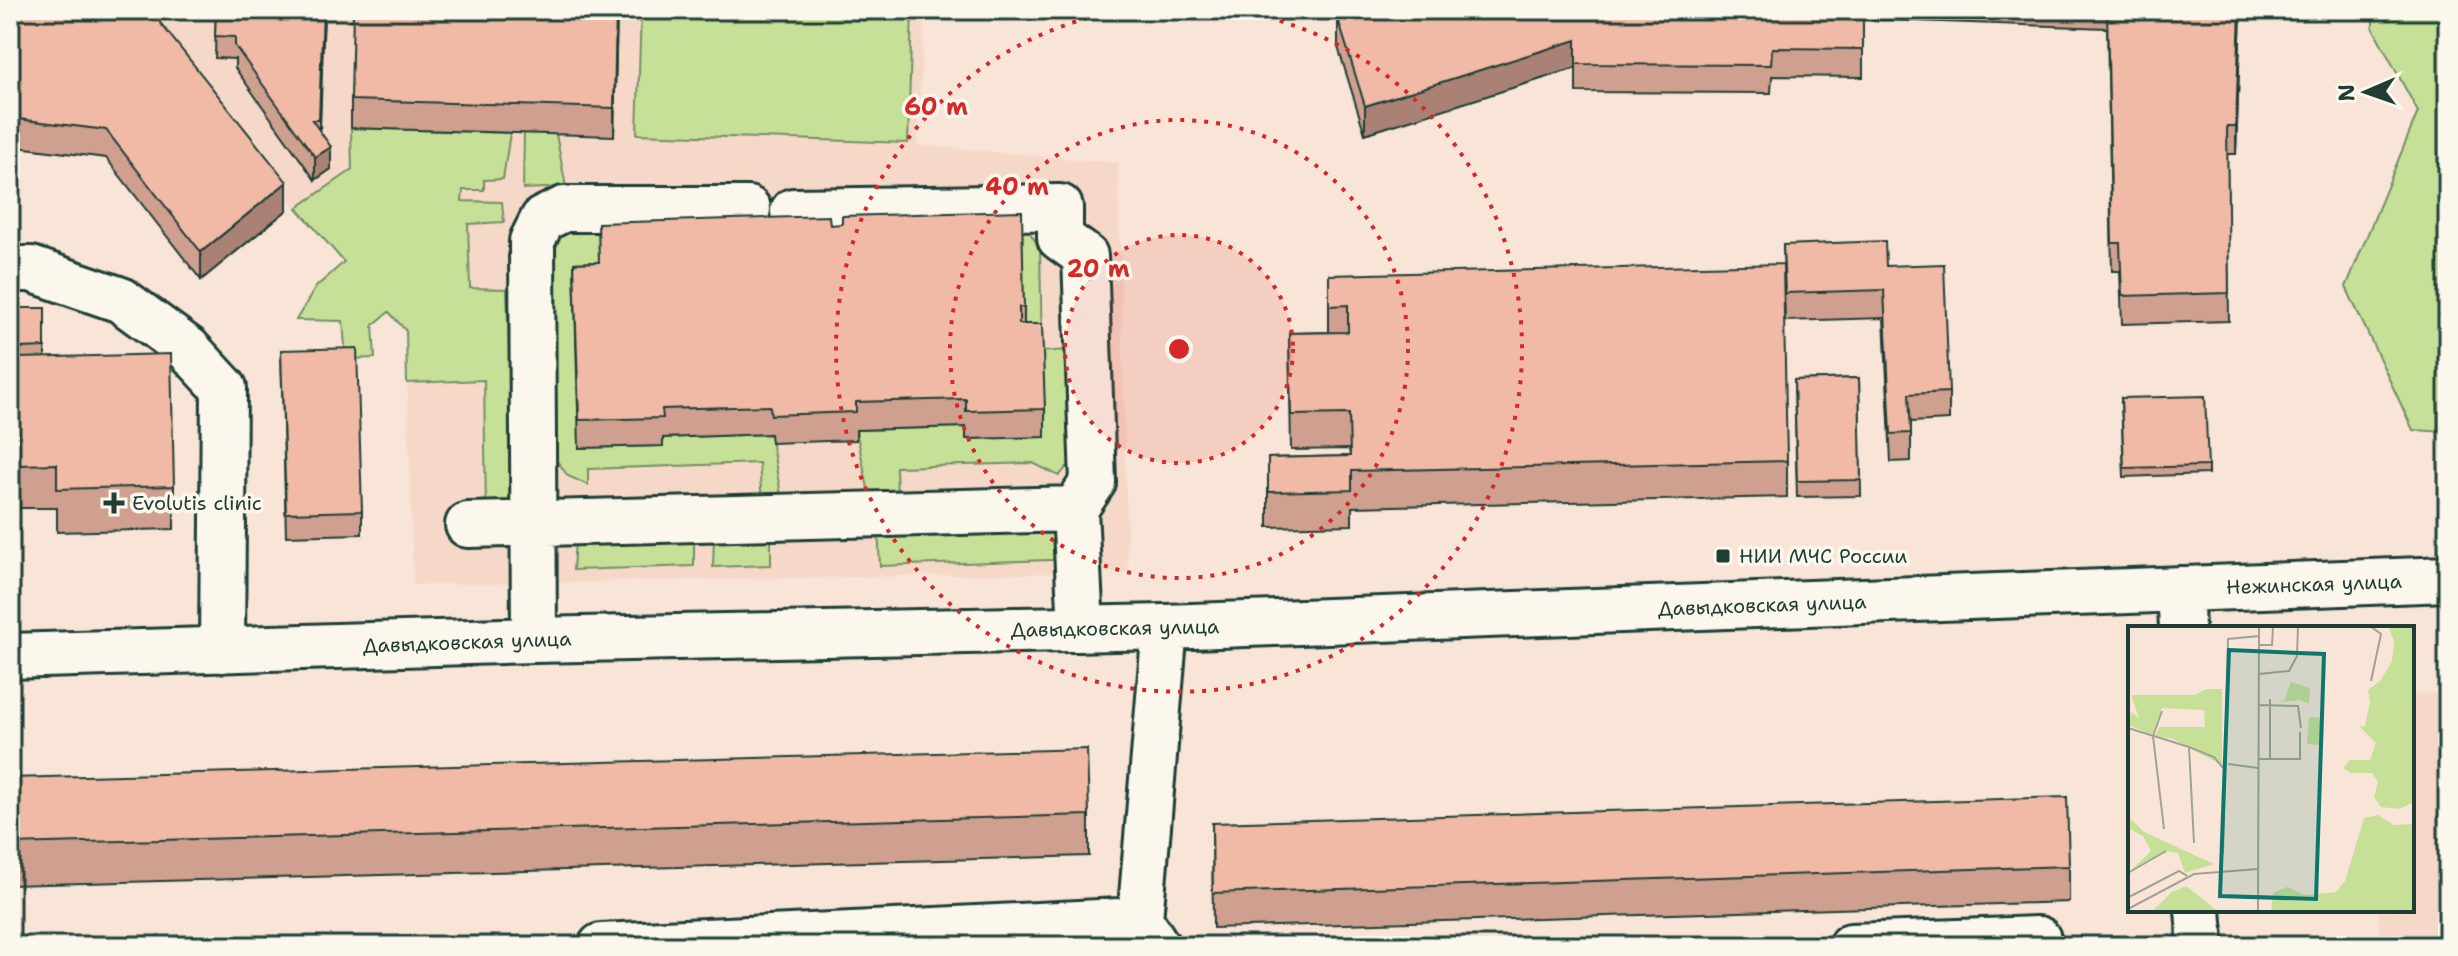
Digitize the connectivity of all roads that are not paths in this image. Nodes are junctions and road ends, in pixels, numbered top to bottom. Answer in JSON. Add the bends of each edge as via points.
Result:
{"nodes":[{"id":1,"x":748,"y":209,"type":"dead end"},
{"id":2,"x":793,"y":211,"type":"dead end"},
{"id":3,"x":10,"y":269,"type":"edge"},
{"id":4,"x":239,"y":363,"type":"dead end"},
{"id":5,"x":1075,"y":509,"type":"junction"},
{"id":6,"x":535,"y":523,"type":"junction"},
{"id":7,"x":468,"y":525,"type":"dead end"},
{"id":8,"x":2448,"y":579,"type":"edge"},
{"id":9,"x":2181,"y":608,"type":"edge"},
{"id":10,"x":1165,"y":627,"type":"junction"},
{"id":11,"x":1081,"y":629,"type":"junction"},
{"id":12,"x":534,"y":640,"type":"junction"},
{"id":13,"x":235,"y":650,"type":"junction"},
{"id":14,"x":10,"y":656,"type":"edge"},
{"id":15,"x":2198,"y":912,"type":"edge"},
{"id":16,"x":1149,"y":933,"type":"edge"},
{"id":17,"x":2038,"y":939,"type":"dead end"},
{"id":18,"x":601,"y":946,"type":"edge"},
{"id":19,"x":1851,"y":946,"type":"edge"},
{"id":20,"x":2201,"y":946,"type":"edge"}],
"edges":[{"from":1,"to":6,"type":"street","via":[[564,209],[543,219],[532,241]]},
{"from":2,"to":5,"type":"street","via":[[1060,207],[1060,238],[1085,256],[1093,482]]},
{"from":3,"to":13,"type":"street","via":[[31,269],[121,300],[188,349],[224,388]]},
{"from":4,"to":13,"type":"street"},
{"from":5,"to":6,"type":"street"},
{"from":5,"to":11,"type":"street"},
{"from":6,"to":7,"type":"street"},
{"from":6,"to":12,"type":"street"},
{"from":8,"to":9,"type":"street","name":"Нежинская улица"},
{"from":9,"to":10,"type":"street","name":"Давыдковская улица"},
{"from":10,"to":11,"type":"street","name":"Давыдковская улица"},
{"from":10,"to":16,"type":"street"},
{"from":11,"to":12,"type":"street","name":"Давыдковская улица"},
{"from":12,"to":13,"type":"street","name":"Давыдковская улица"},
{"from":13,"to":14,"type":"street","name":"Давыдковская улица"},
{"from":15,"to":20,"type":"street"},
{"from":16,"to":18,"type":"street"},
{"from":17,"to":19,"type":"street"}]}
